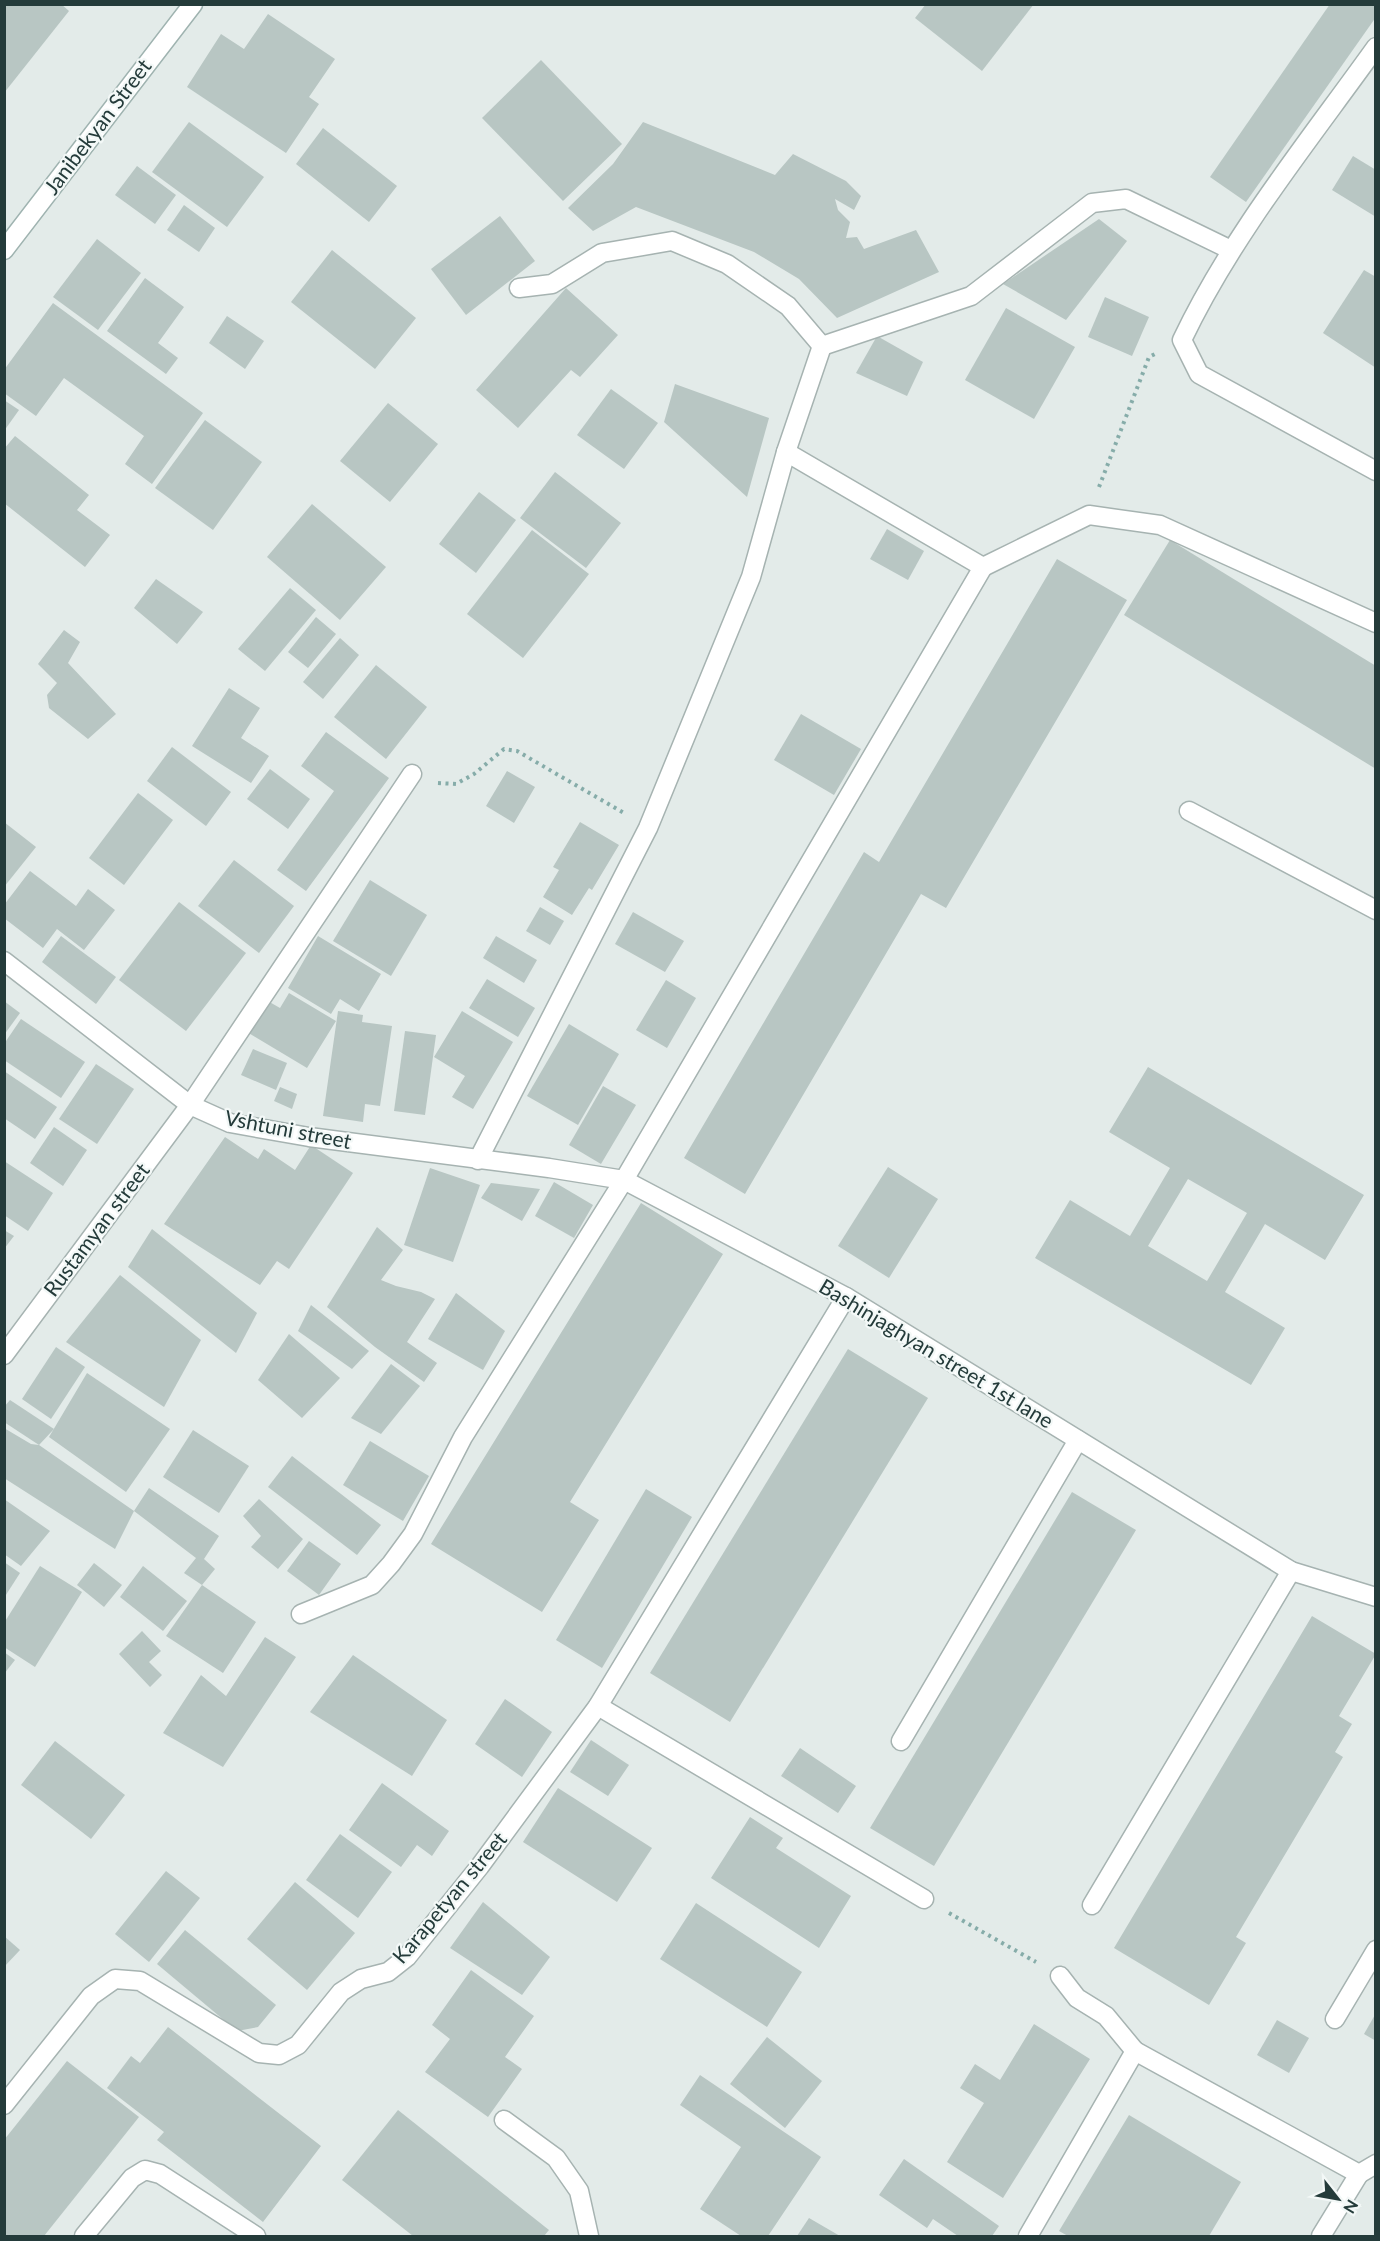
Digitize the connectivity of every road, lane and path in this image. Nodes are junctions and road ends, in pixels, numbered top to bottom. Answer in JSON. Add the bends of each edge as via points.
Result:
{"nodes":[{"id":1,"x":193,"y":4,"type":"edge"},
{"id":2,"x":1376,"y":47,"type":"edge"},
{"id":3,"x":4,"y":250,"type":"edge"},
{"id":4,"x":1231,"y":250,"type":"junction"},
{"id":5,"x":519,"y":288,"type":"dead end"},
{"id":6,"x":1182,"y":340,"type":"junction"},
{"id":7,"x":822,"y":346,"type":"junction"},
{"id":8,"x":786,"y":452,"type":"junction"},
{"id":9,"x":1376,"y":471,"type":"edge"},
{"id":10,"x":1089,"y":515,"type":"junction"},
{"id":11,"x":983,"y":567,"type":"junction"},
{"id":12,"x":1376,"y":623,"type":"edge"},
{"id":13,"x":412,"y":774,"type":"joint"},
{"id":14,"x":1189,"y":811,"type":"dead end"},
{"id":15,"x":648,"y":828,"type":"junction"},
{"id":16,"x":1376,"y":909,"type":"edge"},
{"id":17,"x":4,"y":962,"type":"edge"},
{"id":18,"x":190,"y":1105,"type":"junction"},
{"id":19,"x":478,"y":1160,"type":"junction"},
{"id":20,"x":624,"y":1180,"type":"junction"},
{"id":21,"x":846,"y":1297,"type":"junction"},
{"id":22,"x":4,"y":1355,"type":"edge"},
{"id":23,"x":1078,"y":1440,"type":"junction"},
{"id":24,"x":1291,"y":1571,"type":"junction"},
{"id":25,"x":1376,"y":1597,"type":"edge"},
{"id":26,"x":301,"y":1614,"type":"dead end"},
{"id":27,"x":594,"y":1710,"type":"junction"},
{"id":28,"x":901,"y":1741,"type":"dead end"},
{"id":29,"x":924,"y":1899,"type":"joint"},
{"id":30,"x":1092,"y":1905,"type":"dead end"},
{"id":31,"x":1376,"y":1950,"type":"edge"},
{"id":32,"x":1060,"y":1976,"type":"joint"},
{"id":33,"x":1335,"y":2019,"type":"dead end"},
{"id":34,"x":1135,"y":2051,"type":"junction"},
{"id":35,"x":4,"y":2105,"type":"edge"},
{"id":36,"x":504,"y":2120,"type":"dead end"},
{"id":37,"x":1376,"y":2164,"type":"edge"},
{"id":38,"x":1359,"y":2174,"type":"junction"},
{"id":39,"x":84,"y":2236,"type":"edge"},
{"id":40,"x":256,"y":2236,"type":"edge"},
{"id":41,"x":589,"y":2236,"type":"edge"},
{"id":42,"x":1028,"y":2236,"type":"edge"},
{"id":43,"x":1321,"y":2236,"type":"edge"}],
"edges":[{"from":1,"to":3,"type":"street","name":"Janibekyan Street"},
{"from":2,"to":4,"type":"street"},
{"from":4,"to":6,"type":"street"},
{"from":4,"to":7,"type":"street","via":[[1126,199],[1092,203],[971,296]]},
{"from":5,"to":7,"type":"street","via":[[552,284],[602,253],[672,241],[727,264],[788,306]]},
{"from":6,"to":9,"type":"street","via":[[1199,374]]},
{"from":6,"to":10,"type":"path","via":[[1149,357]]},
{"from":7,"to":8,"type":"street"},
{"from":8,"to":11,"type":"street"},
{"from":8,"to":15,"type":"street","via":[[751,576]]},
{"from":10,"to":11,"type":"street"},
{"from":10,"to":12,"type":"street","via":[[1160,525]]},
{"from":11,"to":20,"type":"street"},
{"from":13,"to":15,"type":"path","via":[[437,783],[456,784],[504,749],[517,751]]},
{"from":13,"to":18,"type":"street","name":"Rustamyan street"},
{"from":14,"to":16,"type":"street"},
{"from":15,"to":19,"type":"street"},
{"from":17,"to":18,"type":"street","name":"Vshtuni street"},
{"from":18,"to":19,"type":"street","name":"Vshtuni street","via":[[230,1123]]},
{"from":18,"to":22,"type":"street","name":"Rustamyan street"},
{"from":19,"to":20,"type":"street","name":"Bashinjaghyan street 1st lane"},
{"from":20,"to":21,"type":"street","name":"Bashinjaghyan street 1st lane"},
{"from":20,"to":26,"type":"street","via":[[463,1437],[413,1534],[391,1564],[372,1585]]},
{"from":21,"to":23,"type":"street","name":"Bashinjaghyan street 1st lane"},
{"from":21,"to":27,"type":"street","name":"Karapetyan street"},
{"from":23,"to":24,"type":"street","name":"Bashinjaghyan street 1st lane"},
{"from":23,"to":28,"type":"street"},
{"from":24,"to":25,"type":"street","name":"Bashinjaghyan street 1st lane"},
{"from":24,"to":30,"type":"street"},
{"from":27,"to":29,"type":"street"},
{"from":27,"to":35,"type":"street","name":"Karapetyan street","via":[[480,1866],[407,1957],[388,1972],[361,1979],[341,1992],[298,2045],[279,2055],[259,2053],[140,1981],[115,1979],[91,1996]]},
{"from":29,"to":32,"type":"path"},
{"from":31,"to":33,"type":"street"},
{"from":32,"to":34,"type":"street","via":[[1077,1998],[1106,2016]]},
{"from":34,"to":38,"type":"street"},
{"from":34,"to":42,"type":"street"},
{"from":36,"to":41,"type":"street","via":[[556,2158],[579,2192]]},
{"from":37,"to":38,"type":"street"},
{"from":38,"to":43,"type":"street"},
{"from":39,"to":40,"type":"street","via":[[132,2178],[145,2170],[159,2174]]}]}
